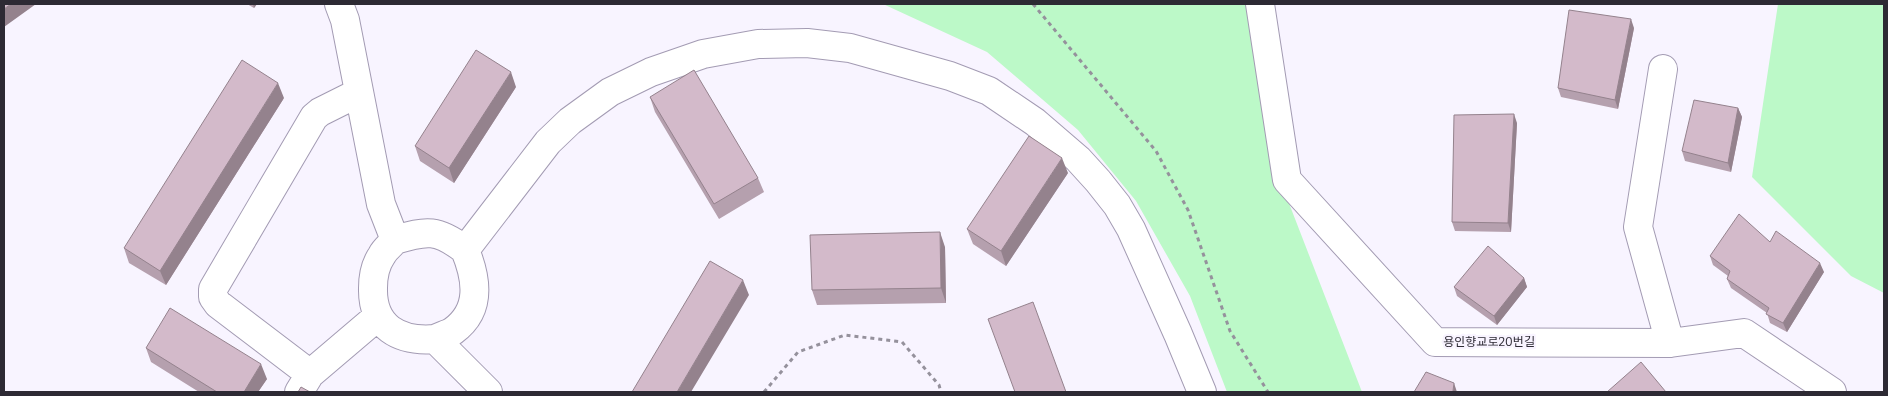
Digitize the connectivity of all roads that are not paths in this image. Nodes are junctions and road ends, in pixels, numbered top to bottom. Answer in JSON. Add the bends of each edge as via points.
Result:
{"nodes":[{"id":1,"x":340,"y":4,"type":"edge"},
{"id":2,"x":1260,"y":4,"type":"edge"},
{"id":3,"x":1663,"y":69,"type":"dead end"},
{"id":4,"x":358,"y":93,"type":"junction"},
{"id":5,"x":395,"y":240,"type":"junction"},
{"id":6,"x":465,"y":250,"type":"junction"},
{"id":7,"x":377,"y":317,"type":"junction"},
{"id":8,"x":435,"y":339,"type":"junction"},
{"id":9,"x":1670,"y":343,"type":"junction"},
{"id":10,"x":304,"y":383,"type":"edge"},
{"id":11,"x":488,"y":392,"type":"edge"},
{"id":12,"x":1202,"y":392,"type":"edge"},
{"id":13,"x":1832,"y":392,"type":"edge"}],
"edges":[{"from":1,"to":4,"type":"street"},
{"from":2,"to":9,"type":"street","name":"용인향교로20번길","via":[[1287,180],[1435,342]]},
{"from":3,"to":9,"type":"street","via":[[1638,226]]},
{"from":4,"to":5,"type":"street","via":[[381,204]]},
{"from":4,"to":10,"type":"street","via":[[314,118],[213,289],[213,297],[218,304]]},
{"from":5,"to":6,"type":"street","via":[[434,233]]},
{"from":5,"to":7,"type":"street","via":[[381,255],[373,274]]},
{"from":6,"to":8,"type":"street","via":[[475,284],[473,302],[465,319],[452,331]]},
{"from":6,"to":12,"type":"street","via":[[548,142],[570,121],[610,92],[651,72],[703,54],[758,44],[807,43],[850,48],[942,73],[989,90],[1035,122],[1078,159],[1112,199],[1131,229]]},
{"from":7,"to":8,"type":"street","via":[[403,337]]},
{"from":7,"to":10,"type":"street"},
{"from":8,"to":11,"type":"street"},
{"from":9,"to":13,"type":"street","name":"용인향교로20번길","via":[[1744,333]]}]}
